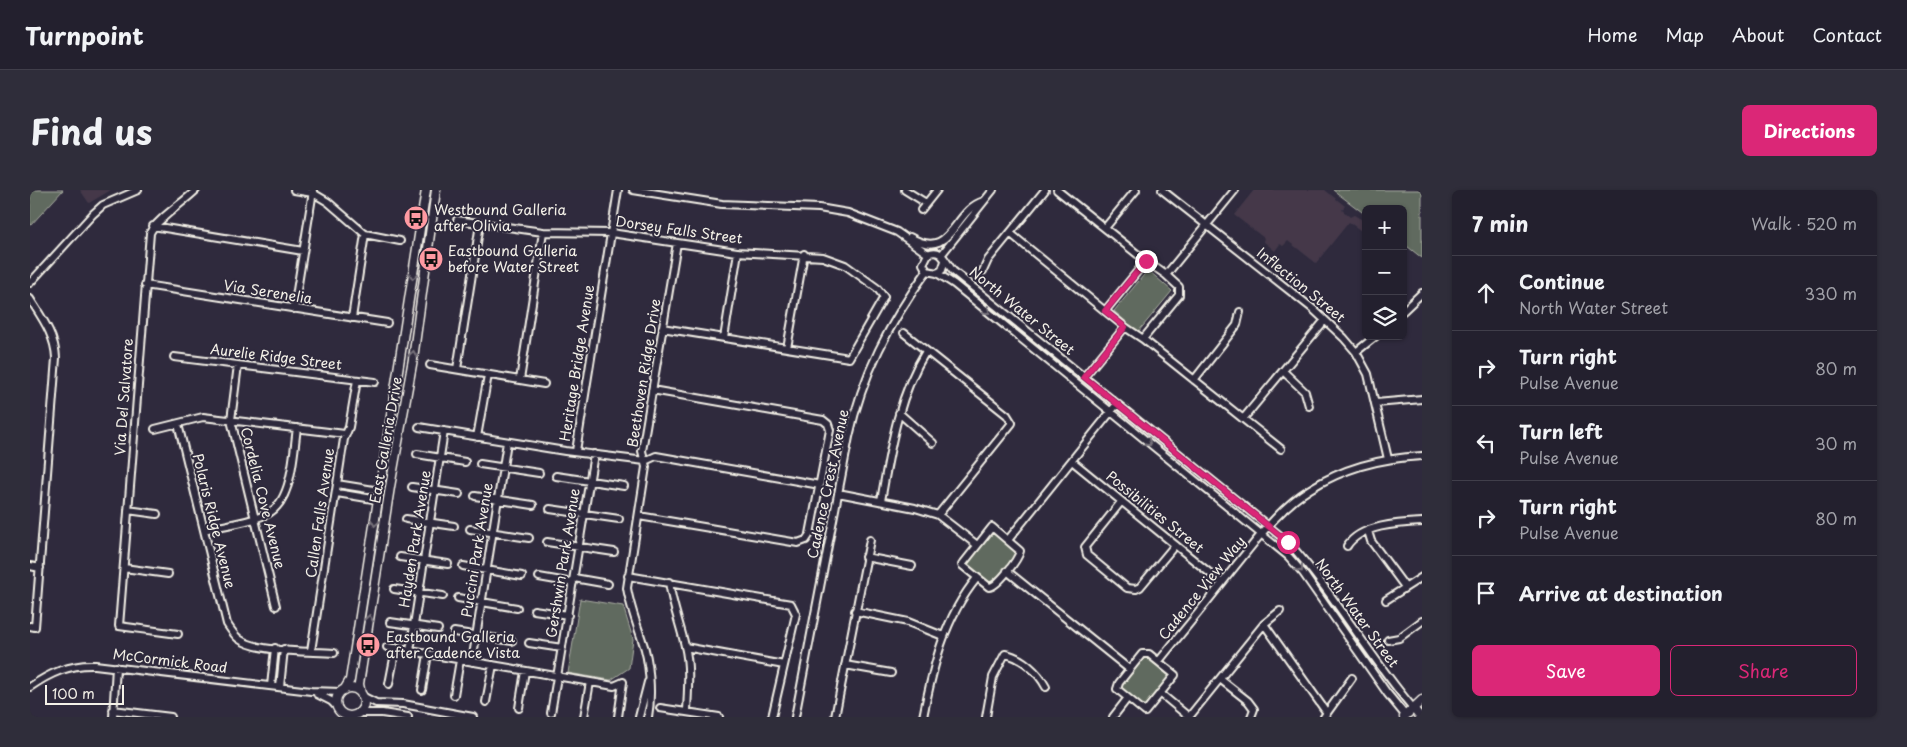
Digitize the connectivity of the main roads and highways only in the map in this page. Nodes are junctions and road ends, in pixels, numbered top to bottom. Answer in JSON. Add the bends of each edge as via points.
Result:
{"nodes":[{"id":1,"x":426,"y":190,"type":"edge"},
{"id":2,"x":436,"y":190,"type":"edge"},
{"id":3,"x":343,"y":691,"type":"junction"},
{"id":4,"x":362,"y":695,"type":"junction"},
{"id":5,"x":1422,"y":700,"type":"edge"},
{"id":6,"x":1413,"y":708,"type":"junction"},
{"id":7,"x":339,"y":712,"type":"edge"},
{"id":8,"x":356,"y":715,"type":"edge"},
{"id":9,"x":1406,"y":716,"type":"edge"},
{"id":10,"x":1420,"y":717,"type":"edge"}],
"edges":[{"from":1,"to":3,"type":"main road","name":"East Galleria Drive","one_way":true,"via":[[350,680]]},
{"from":4,"to":2,"type":"main road","name":"East Galleria Drive","one_way":true,"via":[[358,685],[413,359]]},
{"from":3,"to":4,"type":"main road","via":[[354,689]]},
{"from":3,"to":7,"type":"main road","via":[[337,700]]},
{"from":4,"to":8,"type":"main road","via":[[363,706]]},
{"from":5,"to":6,"type":"main road"},
{"from":6,"to":9,"type":"main road"},
{"from":6,"to":10,"type":"main road","name":"North Water Street"},
{"from":7,"to":8,"type":"main road"}]}
